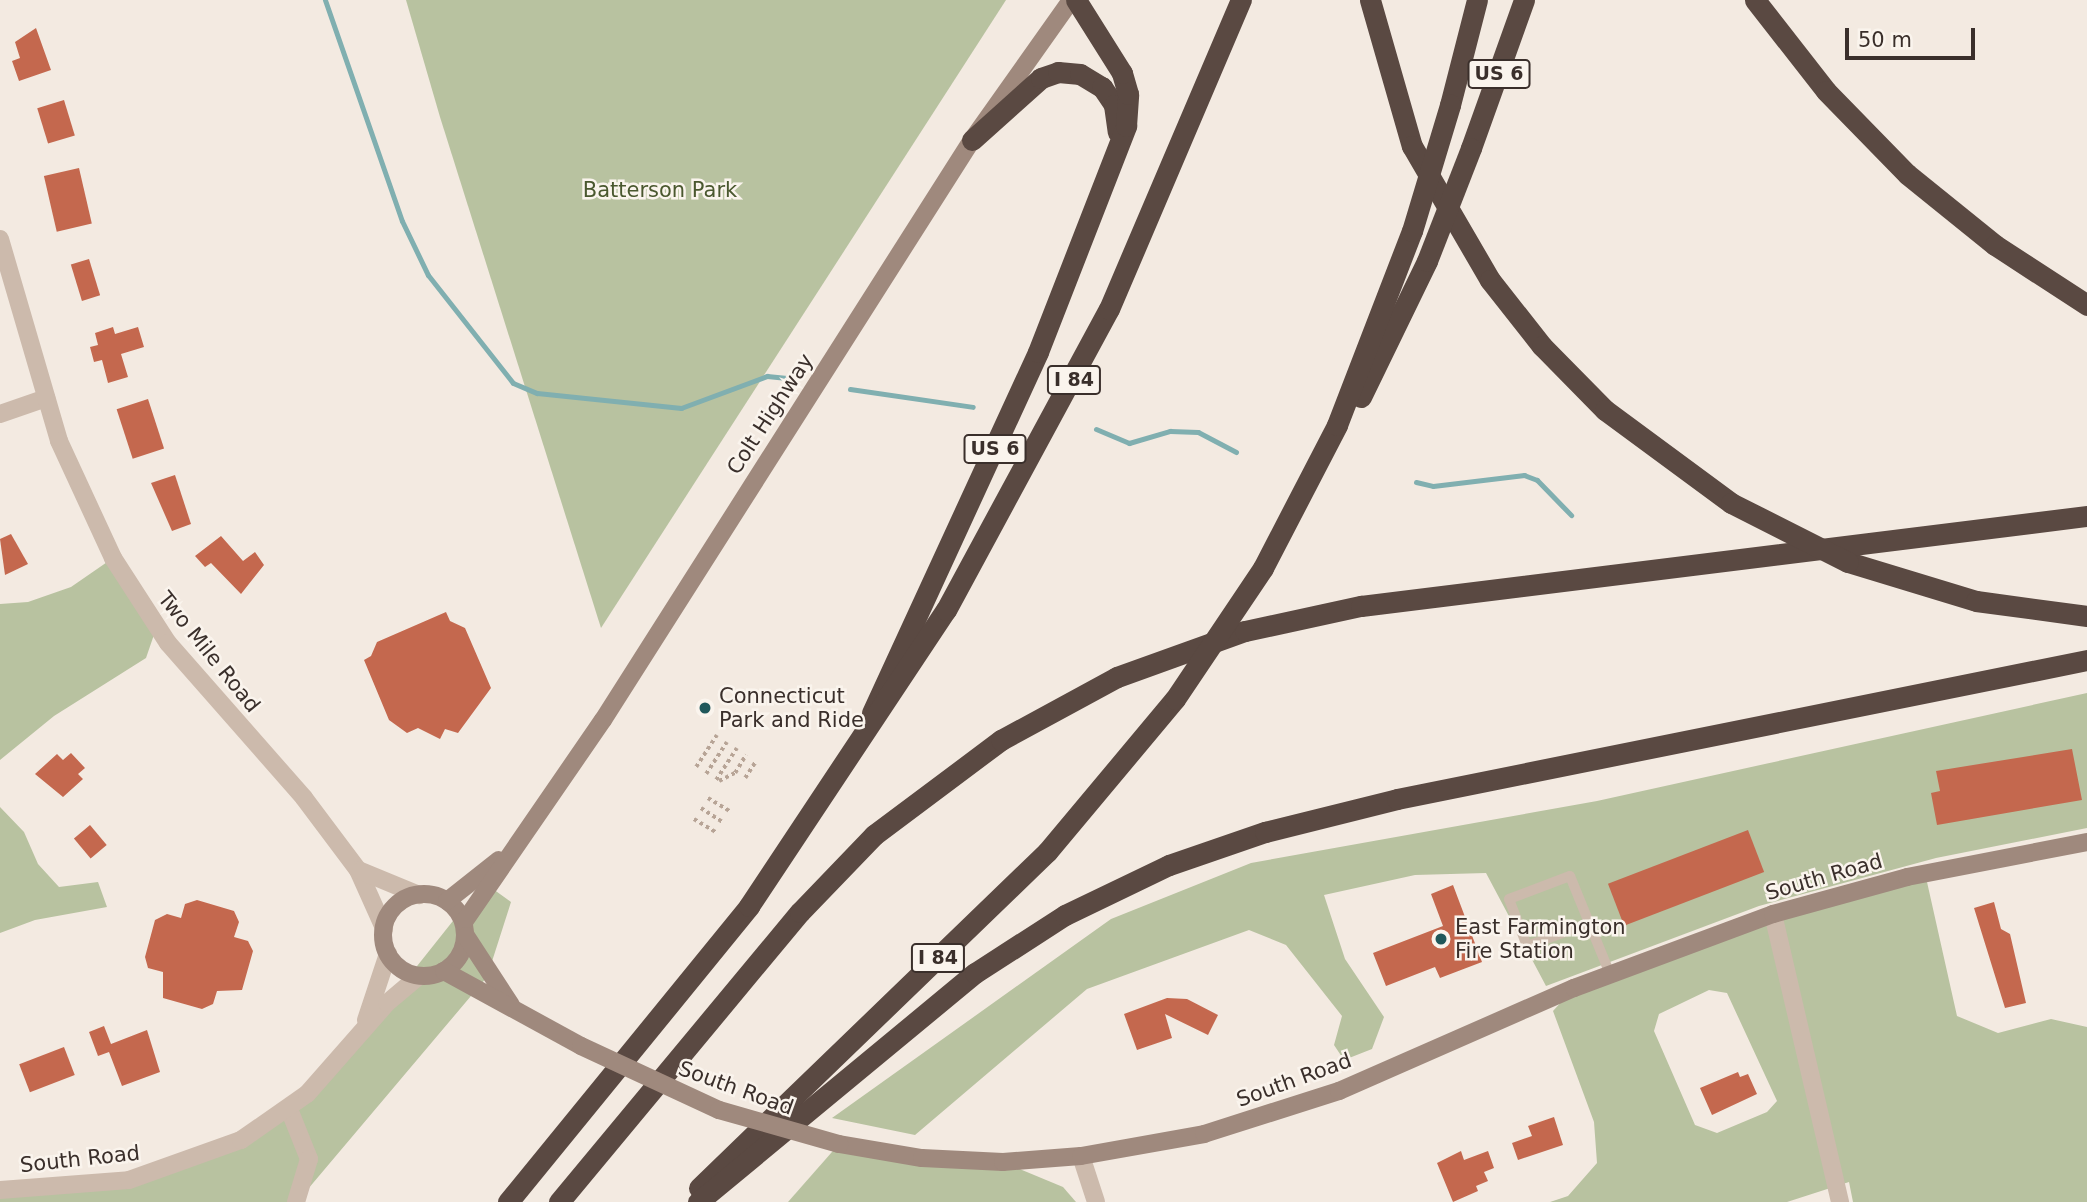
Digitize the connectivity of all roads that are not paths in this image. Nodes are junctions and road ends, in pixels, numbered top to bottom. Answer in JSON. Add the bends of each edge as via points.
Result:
{"nodes":[{"id":1,"x":1073,"y":0,"type":"edge"},
{"id":2,"x":1241,"y":0,"type":"edge"},
{"id":3,"x":1370,"y":0,"type":"edge"},
{"id":4,"x":1477,"y":0,"type":"edge"},
{"id":5,"x":1524,"y":0,"type":"edge"},
{"id":6,"x":1755,"y":0,"type":"edge"},
{"id":7,"x":972,"y":140,"type":"junction"},
{"id":8,"x":1117,"y":154,"type":"junction"},
{"id":9,"x":0,"y":239,"type":"edge"},
{"id":10,"x":2087,"y":306,"type":"edge"},
{"id":11,"x":46,"y":398,"type":"junction"},
{"id":12,"x":0,"y":414,"type":"edge"},
{"id":13,"x":1315,"y":470,"type":"junction"},
{"id":14,"x":2087,"y":516,"type":"edge"},
{"id":15,"x":2087,"y":617,"type":"edge"},
{"id":16,"x":2087,"y":660,"type":"edge"},
{"id":17,"x":865,"y":739,"type":"junction"},
{"id":18,"x":2087,"y":842,"type":"edge"},
{"id":19,"x":507,"y":853,"type":"junction"},
{"id":20,"x":358,"y":870,"type":"junction"},
{"id":21,"x":419,"y":895,"type":"junction"},
{"id":22,"x":447,"y":901,"type":"junction"},
{"id":23,"x":1773,"y":914,"type":"junction"},
{"id":24,"x":1590,"y":923,"type":"junction"},
{"id":25,"x":384,"y":928,"type":"junction"},
{"id":26,"x":465,"y":929,"type":"junction"},
{"id":27,"x":388,"y":954,"type":"junction"},
{"id":28,"x":444,"y":971,"type":"junction"},
{"id":29,"x":1610,"y":974,"type":"junction"},
{"id":30,"x":419,"y":976,"type":"junction"},
{"id":31,"x":511,"y":1005,"type":"junction"},
{"id":32,"x":364,"y":1027,"type":"junction"},
{"id":33,"x":289,"y":1109,"type":"junction"},
{"id":34,"x":1081,"y":1156,"type":"junction"},
{"id":35,"x":0,"y":1190,"type":"edge"},
{"id":36,"x":296,"y":1202,"type":"edge"},
{"id":37,"x":508,"y":1202,"type":"edge"},
{"id":38,"x":559,"y":1202,"type":"edge"},
{"id":39,"x":684,"y":1202,"type":"edge"},
{"id":40,"x":698,"y":1202,"type":"edge"},
{"id":41,"x":1096,"y":1202,"type":"edge"},
{"id":42,"x":1840,"y":1202,"type":"edge"}],
"edges":[{"from":1,"to":7,"type":"main road","name":"Colt Highway"},
{"from":1,"to":8,"type":"highway","number":"US 6","via":[[1114,57],[1127,87],[1128,119]]},
{"from":2,"to":17,"type":"highway","number":"I 84","via":[[1155,209],[1069,389],[970,569]]},
{"from":3,"to":15,"type":"highway","bridge":true,"via":[[1412,146],[1490,279],[1542,346],[1605,410],[1731,503],[1848,562],[1967,599]]},
{"from":4,"to":13,"type":"highway","number":"I 84","bridge":true,"via":[[1412,231]]},
{"from":5,"to":13,"type":"highway","number":"US 6","bridge":true,"via":[[1427,261],[1388,349]]},
{"from":6,"to":10,"type":"highway","via":[[1826,91],[1907,174],[1987,240]]},
{"from":7,"to":8,"type":"highway","via":[[1041,78],[1066,72],[1093,80],[1110,96]]},
{"from":7,"to":19,"type":"main road","name":"Colt Highway","via":[[603,720]]},
{"from":8,"to":17,"type":"highway","number":"US 6","via":[[1038,352],[885,676]]},
{"from":9,"to":11,"type":"street","name":"Two Mile Road"},
{"from":11,"to":12,"type":"street"},
{"from":11,"to":20,"type":"street","name":"Two Mile Road","via":[[93,519],[134,593],[168,643],[304,798]]},
{"from":13,"to":39,"type":"highway","number":"I 84","bridge":true,"via":[[1263,568],[1175,699],[1040,859]]},
{"from":14,"to":38,"type":"highway","via":[[1361,606],[1218,639],[1117,677],[991,746],[874,835],[800,912]]},
{"from":16,"to":40,"type":"highway","via":[[1397,799],[1265,831],[1169,865],[1065,915],[975,973]]},
{"from":17,"to":37,"type":"highway","number":"I 84","via":[[701,970]]},
{"from":18,"to":23,"type":"main road","name":"South Road","via":[[1907,877]]},
{"from":19,"to":22,"type":"main road","name":"Colt Highway"},
{"from":19,"to":26,"type":"main road","name":"Colt Highway"},
{"from":20,"to":21,"type":"street","name":"Two Mile Road","via":[[385,885]]},
{"from":20,"to":25,"type":"street","name":"Two Mile Road"},
{"from":21,"to":22,"type":"main road"},
{"from":21,"to":25,"type":"main road","via":[[396,906]]},
{"from":22,"to":26,"type":"main road"},
{"from":23,"to":29,"type":"main road","name":"South Road"},
{"from":23,"to":42,"type":"street"},
{"from":24,"to":24,"type":"lane","via":[[1570,876],[1508,899],[1527,946]]},
{"from":24,"to":29,"type":"lane"},
{"from":25,"to":27,"type":"main road"},
{"from":26,"to":28,"type":"main road","via":[[456,962]]},
{"from":26,"to":31,"type":"main road","name":"South Road"},
{"from":27,"to":30,"type":"main road","via":[[396,965]]},
{"from":27,"to":32,"type":"street","name":"South Road"},
{"from":28,"to":30,"type":"main road"},
{"from":28,"to":31,"type":"main road","name":"South Road"},
{"from":29,"to":34,"type":"main road","name":"South Road","via":[[1292,1109],[1172,1141]]},
{"from":30,"to":32,"type":"street","name":"South Road"},
{"from":31,"to":34,"type":"main road","name":"South Road","bridge":true,"via":[[581,1046],[719,1110],[839,1144],[958,1160]]},
{"from":32,"to":33,"type":"street","name":"South Road","via":[[325,1076]]},
{"from":33,"to":35,"type":"street","name":"South Road","via":[[234,1143],[158,1172],[129,1180]]},
{"from":33,"to":36,"type":"street","via":[[309,1159]]},
{"from":34,"to":41,"type":"street"}]}
